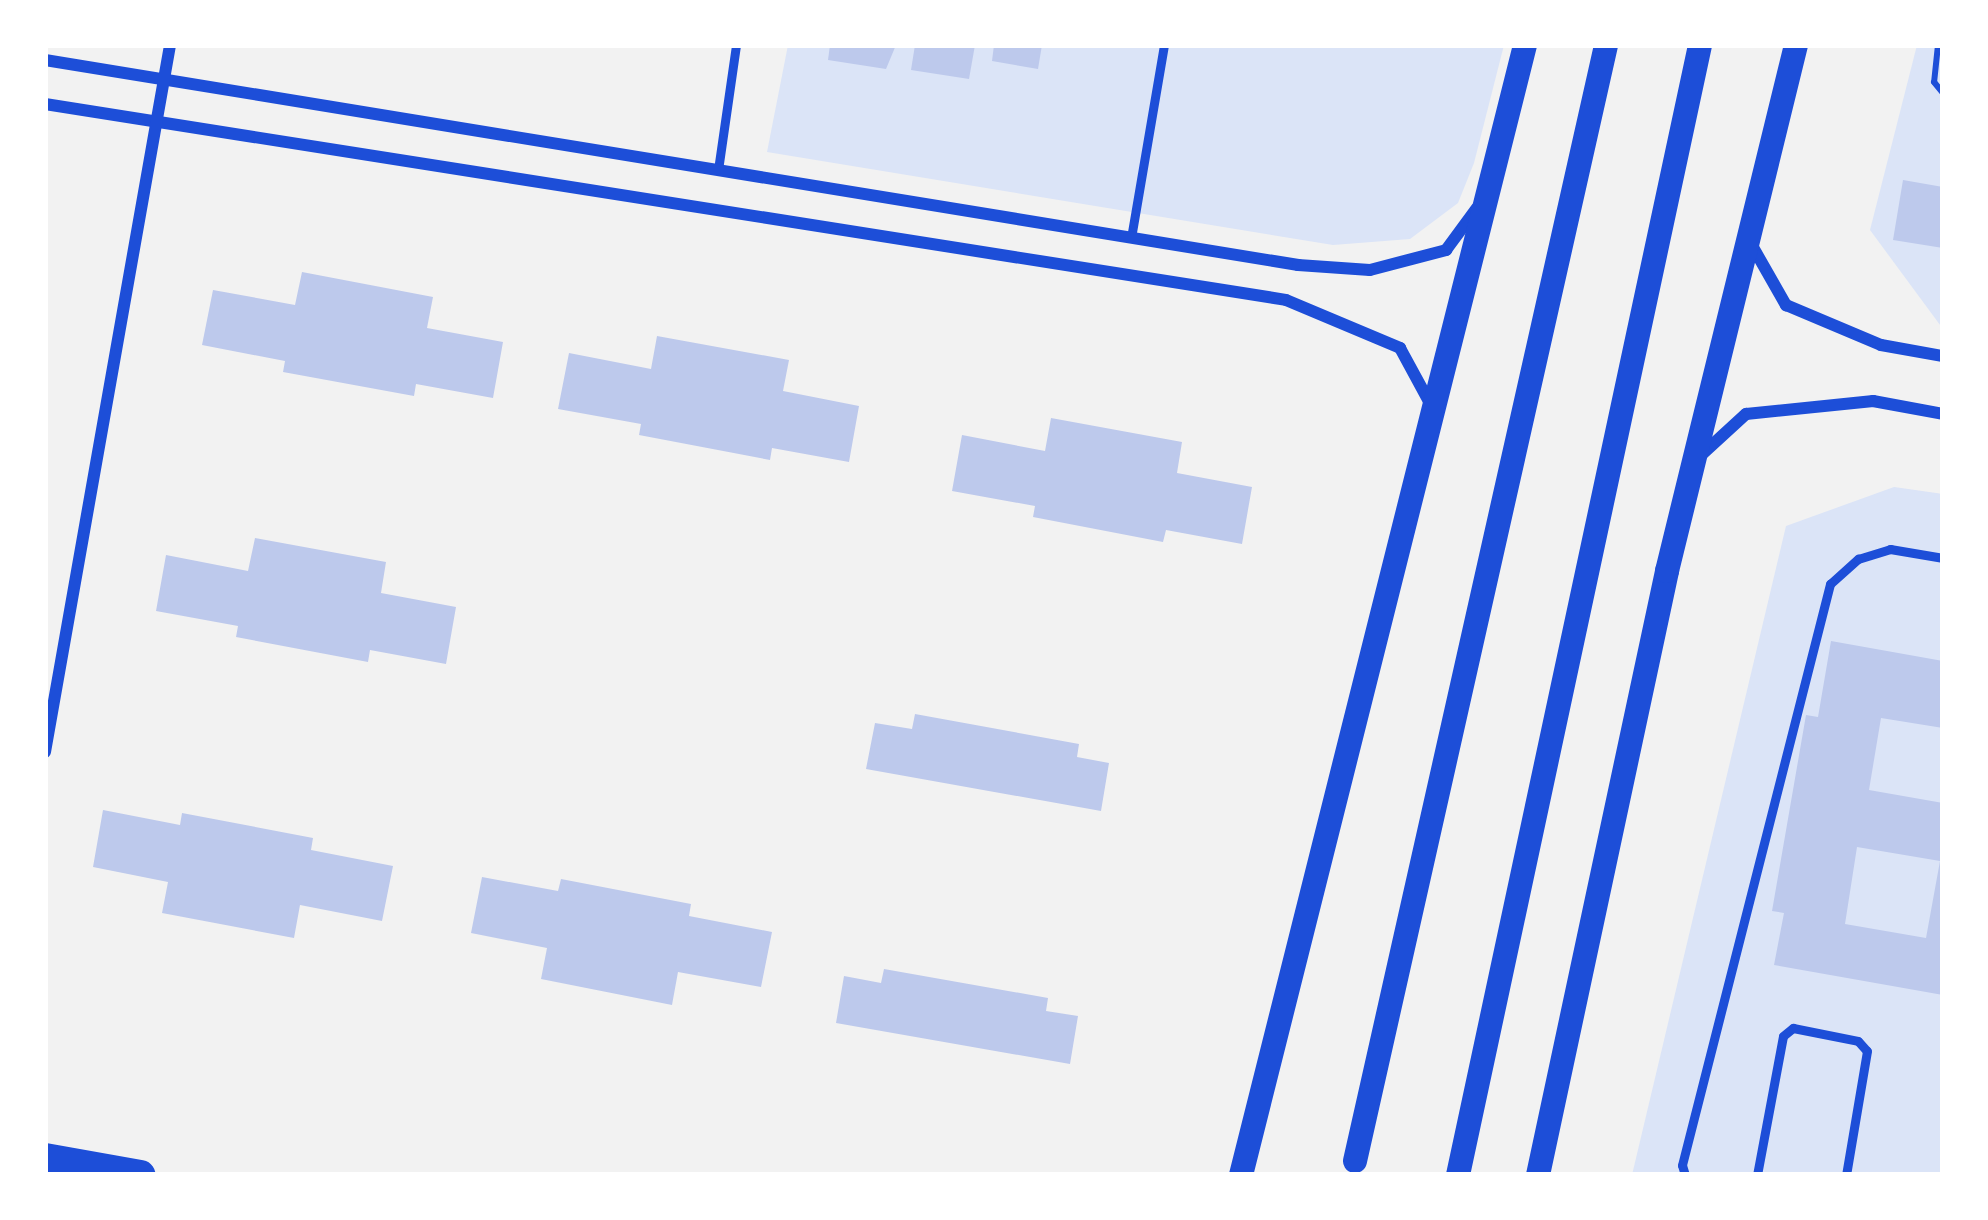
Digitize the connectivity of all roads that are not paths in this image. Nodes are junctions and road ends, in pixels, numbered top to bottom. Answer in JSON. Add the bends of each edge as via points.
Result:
{"nodes":[{"id":1,"x":170,"y":45,"type":"edge"},
{"id":2,"x":722,"y":45,"type":"edge"},
{"id":3,"x":1164,"y":45,"type":"edge"},
{"id":4,"x":1525,"y":45,"type":"edge"},
{"id":5,"x":1606,"y":45,"type":"edge"},
{"id":6,"x":1700,"y":45,"type":"edge"},
{"id":7,"x":1796,"y":45,"type":"edge"},
{"id":8,"x":735,"y":46,"type":"edge"},
{"id":9,"x":45,"y":60,"type":"edge"},
{"id":10,"x":163,"y":80,"type":"junction"},
{"id":11,"x":45,"y":104,"type":"edge"},
{"id":12,"x":156,"y":123,"type":"junction"},
{"id":13,"x":718,"y":170,"type":"junction"},
{"id":14,"x":1489,"y":193,"type":"junction"},
{"id":15,"x":1131,"y":238,"type":"junction"},
{"id":16,"x":1748,"y":238,"type":"junction"},
{"id":17,"x":1943,"y":356,"type":"edge"},
{"id":18,"x":1432,"y":406,"type":"junction"},
{"id":19,"x":1943,"y":414,"type":"edge"},
{"id":20,"x":1693,"y":462,"type":"junction"},
{"id":21,"x":1943,"y":558,"type":"edge"},
{"id":22,"x":45,"y":752,"type":"edge"},
{"id":23,"x":45,"y":1158,"type":"edge"},
{"id":24,"x":1354,"y":1161,"type":"dead end"},
{"id":25,"x":140,"y":1175,"type":"edge"},
{"id":26,"x":1241,"y":1175,"type":"edge"},
{"id":27,"x":1458,"y":1175,"type":"edge"},
{"id":28,"x":1538,"y":1175,"type":"edge"},
{"id":29,"x":1684,"y":1175,"type":"edge"},
{"id":30,"x":1757,"y":1175,"type":"edge"},
{"id":31,"x":1846,"y":1175,"type":"edge"}],
"edges":[{"from":1,"to":10,"type":"street"},
{"from":2,"to":8,"type":"lane"},
{"from":3,"to":15,"type":"lane"},
{"from":4,"to":14,"type":"main road"},
{"from":5,"to":24,"type":"main road"},
{"from":6,"to":27,"type":"main road"},
{"from":7,"to":16,"type":"main road"},
{"from":8,"to":13,"type":"lane"},
{"from":9,"to":10,"type":"street"},
{"from":10,"to":12,"type":"street"},
{"from":10,"to":13,"type":"street"},
{"from":11,"to":12,"type":"street"},
{"from":12,"to":18,"type":"street","via":[[1286,300],[1400,348]]},
{"from":12,"to":22,"type":"street"},
{"from":13,"to":15,"type":"street"},
{"from":14,"to":15,"type":"street","via":[[1446,250],[1370,270]]},
{"from":14,"to":18,"type":"main road"},
{"from":16,"to":17,"type":"street","via":[[1786,305],[1880,345]]},
{"from":16,"to":20,"type":"main road"},
{"from":18,"to":26,"type":"main road"},
{"from":19,"to":20,"type":"street","via":[[1873,401],[1746,414]]},
{"from":20,"to":28,"type":"main road"},
{"from":21,"to":29,"type":"lane","via":[[1889,549],[1858,559],[1830,584]]},
{"from":23,"to":25,"type":"main road"},
{"from":30,"to":31,"type":"lane","via":[[1783,1036],[1792,1028],[1858,1041],[1867,1051]]}]}
